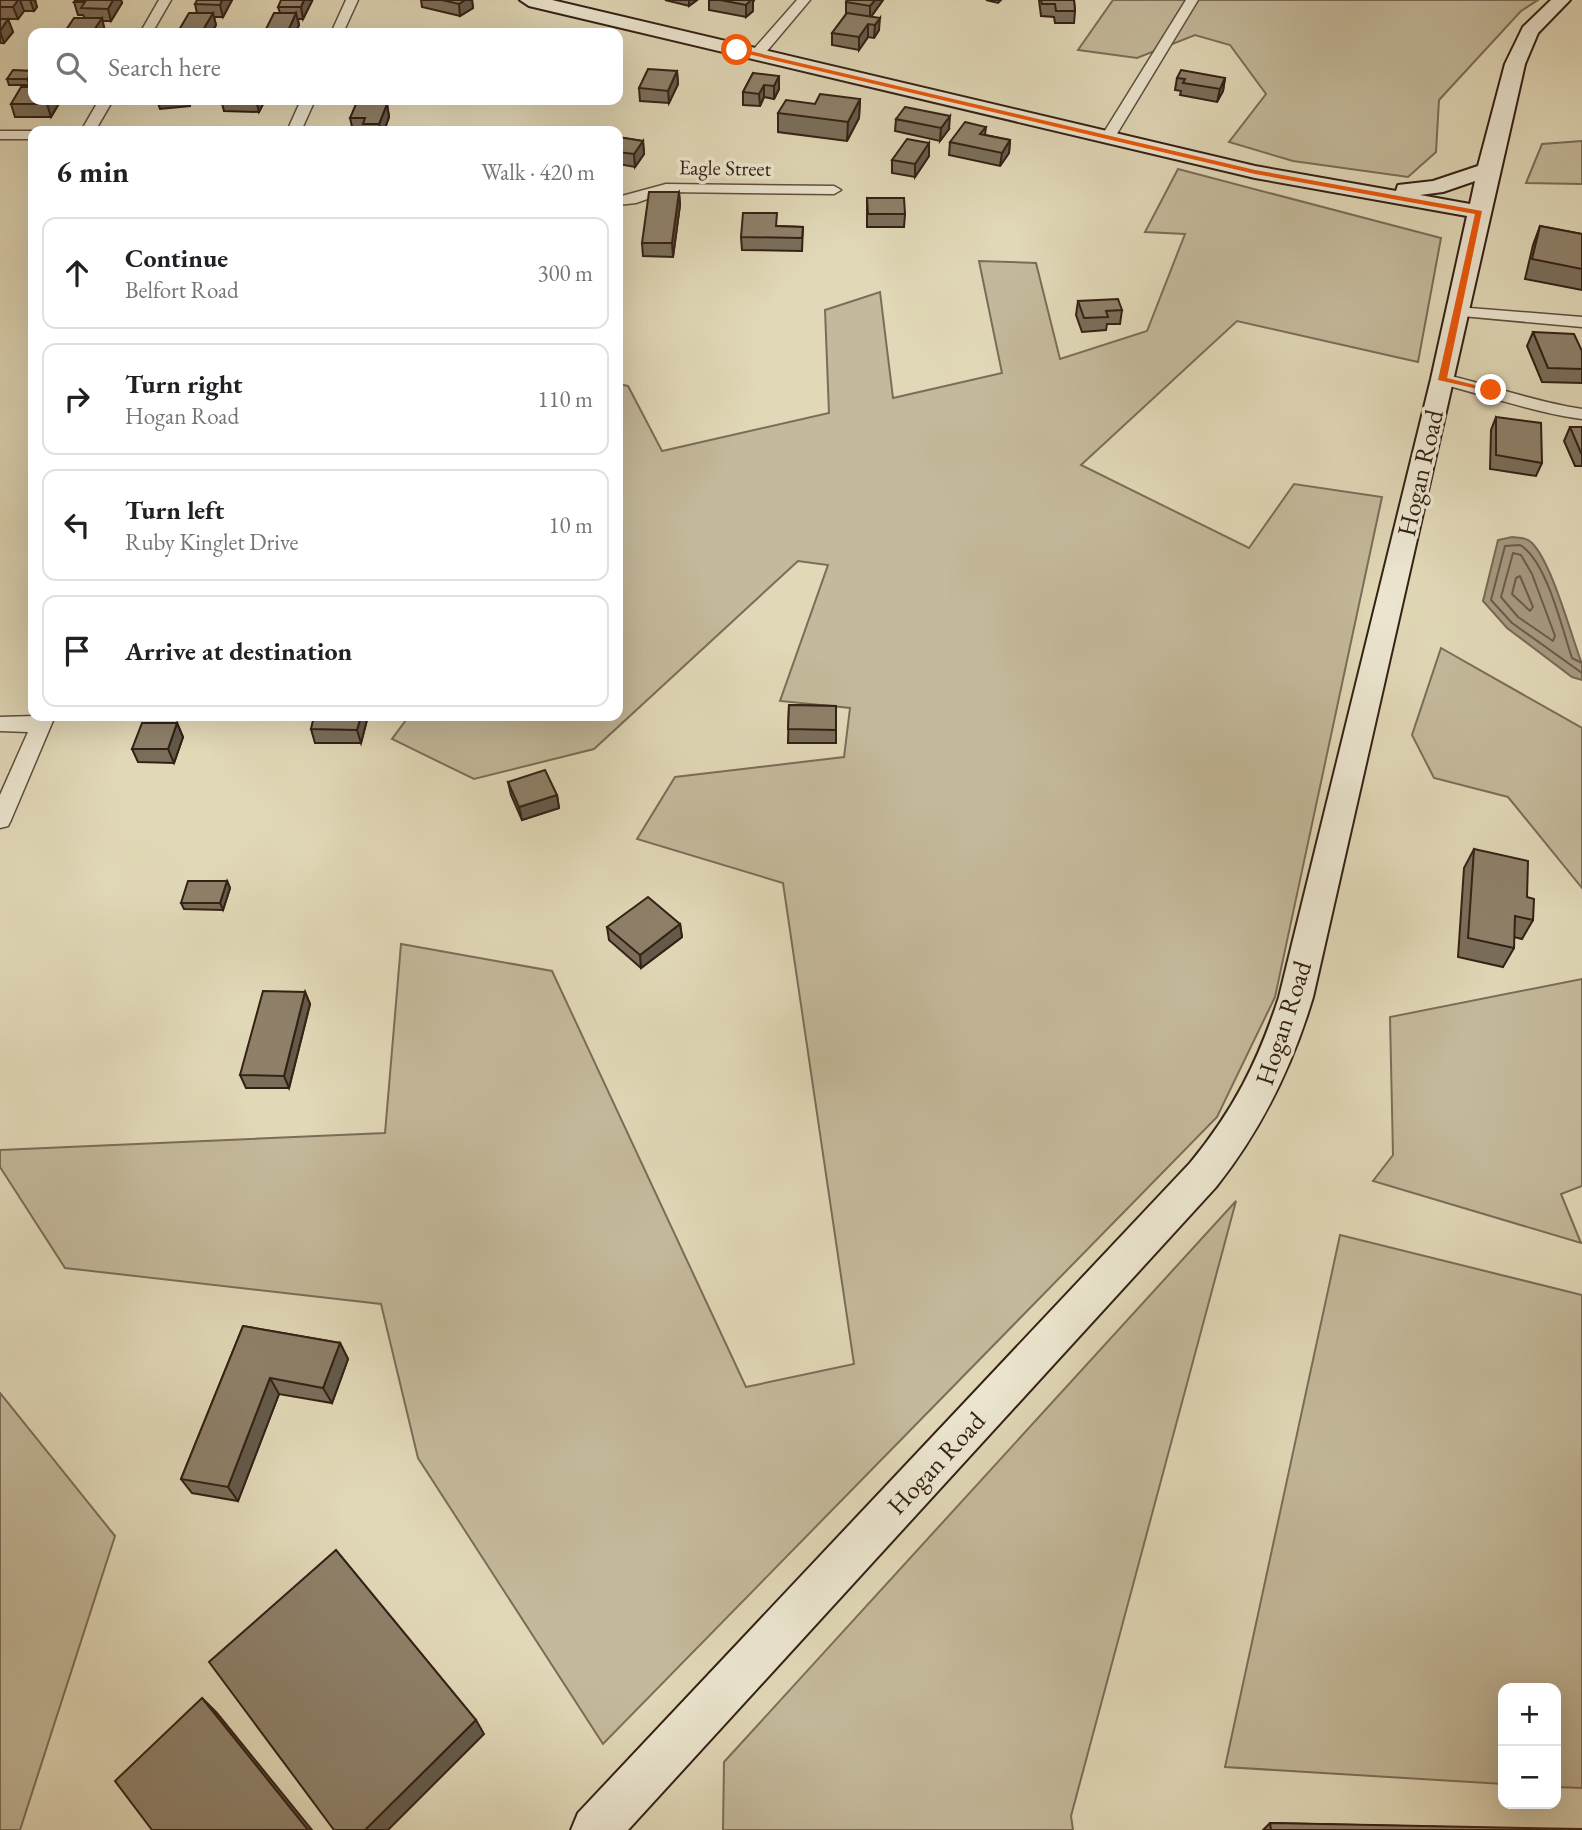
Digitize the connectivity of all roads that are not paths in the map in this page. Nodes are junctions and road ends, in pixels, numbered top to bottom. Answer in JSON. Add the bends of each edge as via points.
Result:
{"nodes":[{"id":1,"x":165,"y":0,"type":"edge"},
{"id":2,"x":352,"y":0,"type":"edge"},
{"id":3,"x":529,"y":0,"type":"edge"},
{"id":4,"x":804,"y":0,"type":"edge"},
{"id":5,"x":1192,"y":0,"type":"edge"},
{"id":6,"x":1561,"y":0,"type":"edge"},
{"id":7,"x":149,"y":28,"type":"edge"},
{"id":8,"x":339,"y":28,"type":"edge"},
{"id":9,"x":757,"y":54,"type":"junction"},
{"id":10,"x":103,"y":105,"type":"edge"},
{"id":11,"x":306,"y":105,"type":"edge"},
{"id":12,"x":91,"y":126,"type":"edge"},
{"id":13,"x":296,"y":126,"type":"edge"},
{"id":14,"x":0,"y":135,"type":"edge"},
{"id":15,"x":28,"y":135,"type":"edge"},
{"id":16,"x":1108,"y":137,"type":"junction"},
{"id":17,"x":1488,"y":170,"type":"junction"},
{"id":18,"x":834,"y":190,"type":"dead end"},
{"id":19,"x":1366,"y":194,"type":"junction"},
{"id":20,"x":623,"y":201,"type":"edge"},
{"id":21,"x":1479,"y":212,"type":"junction"},
{"id":22,"x":1457,"y":312,"type":"junction"},
{"id":23,"x":1582,"y":322,"type":"edge"},
{"id":24,"x":1443,"y":380,"type":"junction"},
{"id":25,"x":1582,"y":414,"type":"edge"},
{"id":26,"x":32,"y":721,"type":"edge"},
{"id":27,"x":43,"y":721,"type":"edge"},
{"id":28,"x":0,"y":724,"type":"edge"},
{"id":29,"x":0,"y":820,"type":"edge"},
{"id":30,"x":595,"y":1830,"type":"edge"}],
"edges":[{"from":1,"to":7,"type":"street"},
{"from":2,"to":8,"type":"street"},
{"from":3,"to":9,"type":"main road"},
{"from":4,"to":9,"type":"street"},
{"from":5,"to":16,"type":"street"},
{"from":6,"to":17,"type":"main road","name":"Hogan Road","via":[[1530,31],[1515,64]]},
{"from":9,"to":16,"type":"main road"},
{"from":10,"to":12,"type":"street"},
{"from":11,"to":13,"type":"street"},
{"from":14,"to":15,"type":"street"},
{"from":16,"to":19,"type":"main road"},
{"from":17,"to":19,"type":"main road","via":[[1435,187]]},
{"from":17,"to":21,"type":"main road","name":"Hogan Road"},
{"from":18,"to":20,"type":"street","name":"Eagle Street","via":[[666,188]]},
{"from":19,"to":21,"type":"main road"},
{"from":21,"to":22,"type":"main road","name":"Hogan Road"},
{"from":22,"to":23,"type":"street"},
{"from":22,"to":24,"type":"main road","name":"Hogan Road"},
{"from":24,"to":25,"type":"street","via":[[1546,409]]},
{"from":24,"to":30,"type":"main road","name":"Hogan Road","via":[[1296,997],[1259,1098],[1203,1175]]},
{"from":26,"to":28,"type":"street"},
{"from":27,"to":29,"type":"street"}]}
